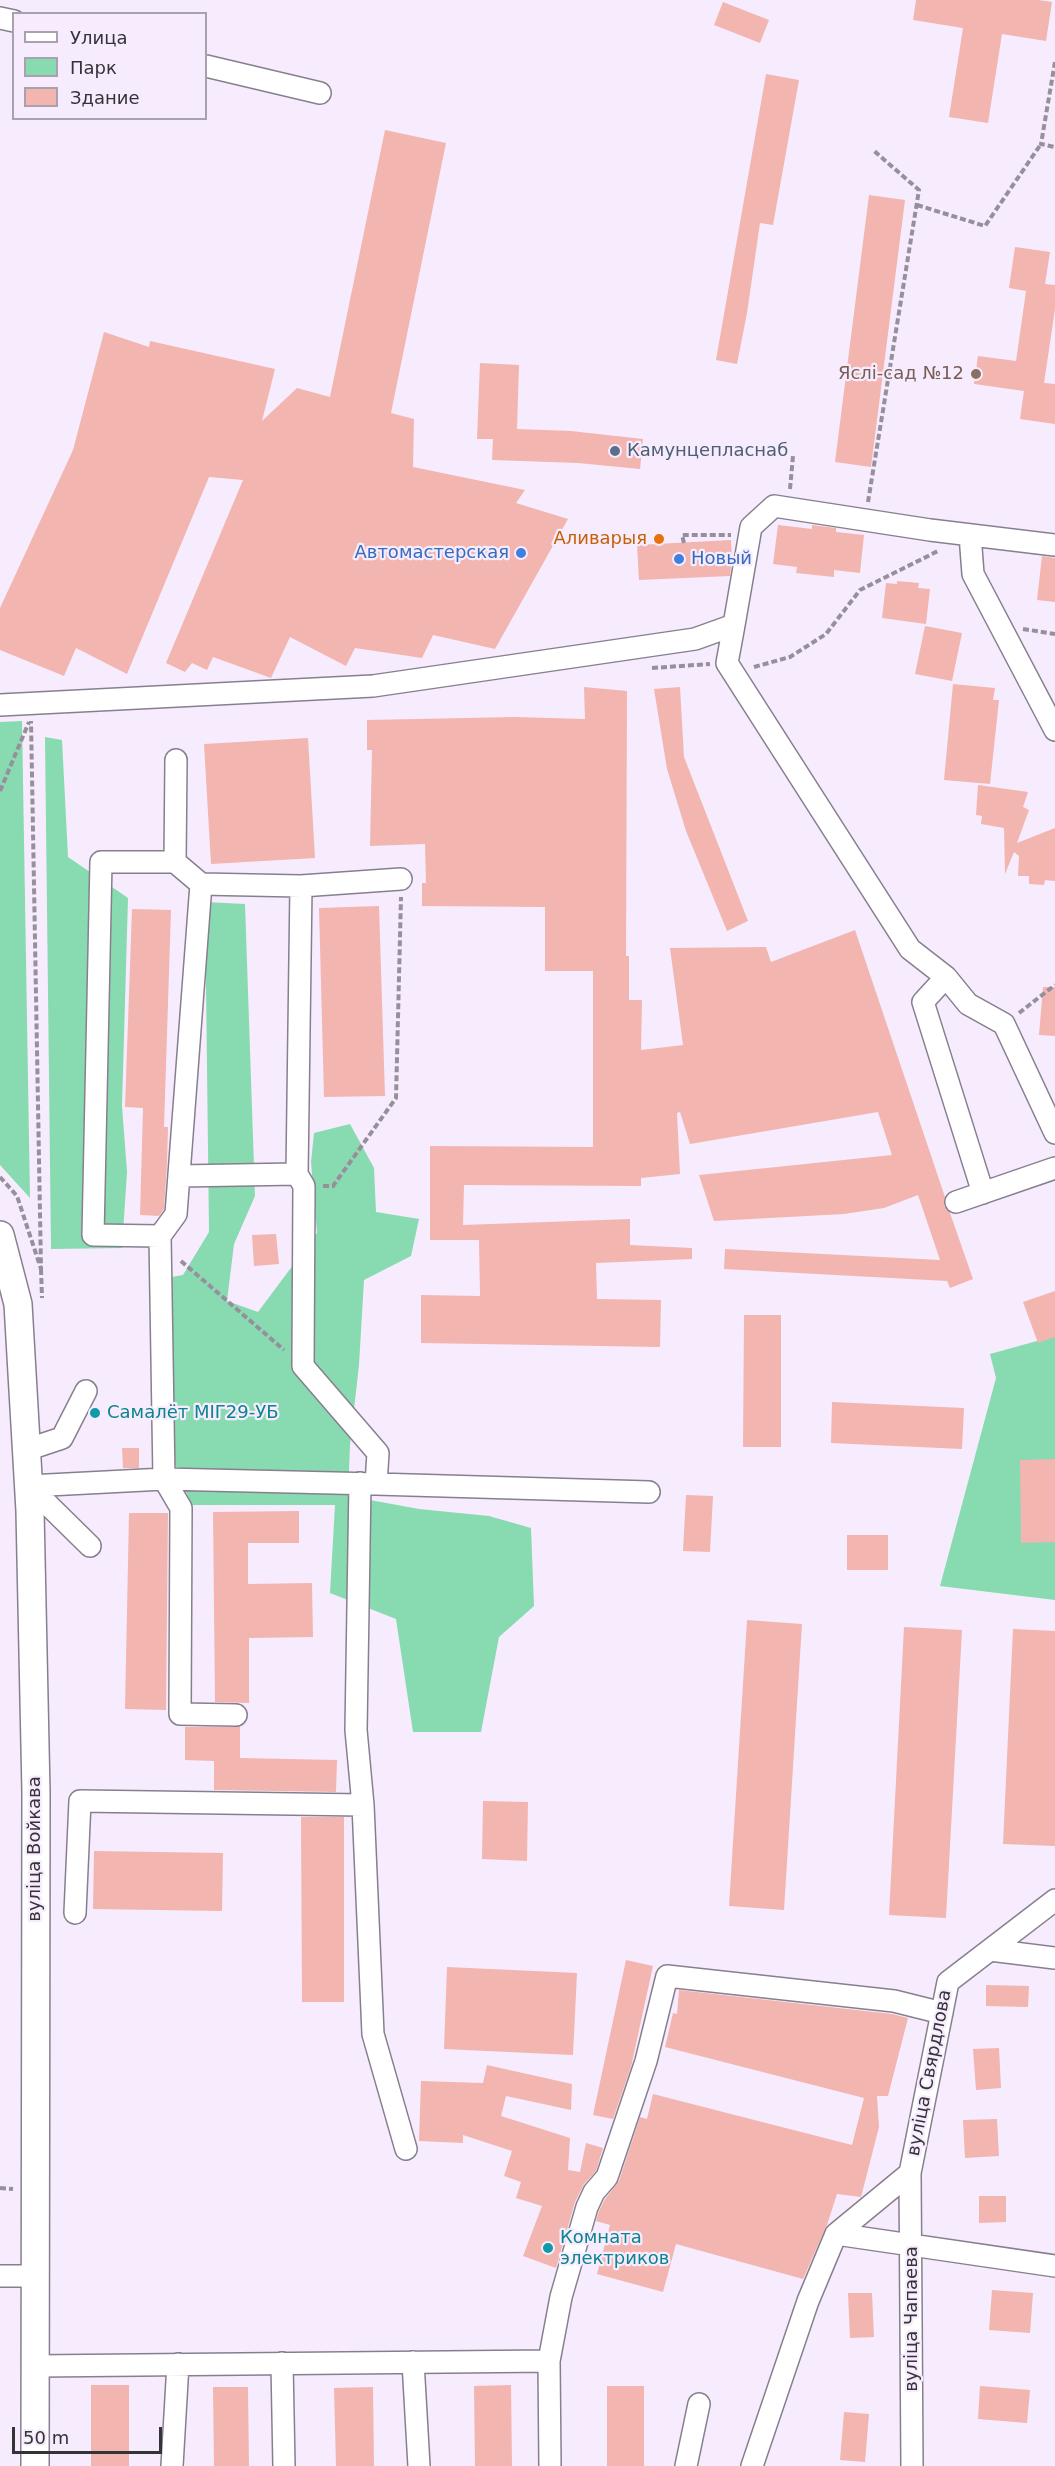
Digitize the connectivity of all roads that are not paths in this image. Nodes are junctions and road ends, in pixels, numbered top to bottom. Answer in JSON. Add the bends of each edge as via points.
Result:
{"nodes":[{"id":1,"x":207,"y":66,"type":"edge"},
{"id":2,"x":320,"y":93,"type":"dead end"},
{"id":3,"x":970,"y":535,"type":"junction"},
{"id":4,"x":1055,"y":545,"type":"edge"},
{"id":5,"x":734,"y":625,"type":"junction"},
{"id":6,"x":0,"y":705,"type":"edge"},
{"id":7,"x":1055,"y":730,"type":"edge"},
{"id":8,"x":176,"y":760,"type":"dead end"},
{"id":9,"x":176,"y":861,"type":"junction"},
{"id":10,"x":401,"y":879,"type":"road end"},
{"id":11,"x":201,"y":884,"type":"junction"},
{"id":12,"x":301,"y":886,"type":"junction"},
{"id":13,"x":946,"y":977,"type":"junction"},
{"id":14,"x":1055,"y":1133,"type":"edge"},
{"id":15,"x":1055,"y":1168,"type":"edge"},
{"id":16,"x":179,"y":1176,"type":"junction"},
{"id":17,"x":301,"y":1180,"type":"junction"},
{"id":18,"x":983,"y":1193,"type":"junction"},
{"id":19,"x":956,"y":1202,"type":"dead end"},
{"id":20,"x":0,"y":1235,"type":"edge"},
{"id":21,"x":160,"y":1240,"type":"junction"},
{"id":22,"x":86,"y":1391,"type":"dead end"},
{"id":23,"x":26,"y":1450,"type":"junction"},
{"id":24,"x":164,"y":1479,"type":"junction"},
{"id":25,"x":368,"y":1483,"type":"junction"},
{"id":26,"x":28,"y":1486,"type":"junction"},
{"id":27,"x":649,"y":1492,"type":"dead end"},
{"id":28,"x":90,"y":1546,"type":"dead end"},
{"id":29,"x":236,"y":1715,"type":"dead end"},
{"id":30,"x":363,"y":1805,"type":"junction"},
{"id":31,"x":1055,"y":1900,"type":"edge"},
{"id":32,"x":75,"y":1913,"type":"dead end"},
{"id":33,"x":990,"y":1950,"type":"junction"},
{"id":34,"x":1055,"y":1958,"type":"edge"},
{"id":35,"x":942,"y":2013,"type":"junction"},
{"id":36,"x":406,"y":2149,"type":"dead end"},
{"id":37,"x":910,"y":2173,"type":"junction"},
{"id":38,"x":836,"y":2234,"type":"junction"},
{"id":39,"x":912,"y":2245,"type":"junction"},
{"id":40,"x":1055,"y":2266,"type":"edge"},
{"id":41,"x":0,"y":2276,"type":"edge"},
{"id":42,"x":35,"y":2276,"type":"junction"},
{"id":43,"x":549,"y":2361,"type":"junction"},
{"id":44,"x":413,"y":2362,"type":"junction"},
{"id":45,"x":282,"y":2363,"type":"junction"},
{"id":46,"x":178,"y":2364,"type":"junction"},
{"id":47,"x":36,"y":2366,"type":"junction"},
{"id":48,"x":699,"y":2404,"type":"dead end"},
{"id":49,"x":35,"y":2466,"type":"edge"},
{"id":50,"x":172,"y":2466,"type":"edge"},
{"id":51,"x":284,"y":2466,"type":"edge"},
{"id":52,"x":419,"y":2466,"type":"edge"},
{"id":53,"x":550,"y":2466,"type":"edge"},
{"id":54,"x":686,"y":2466,"type":"edge"},
{"id":55,"x":752,"y":2466,"type":"edge"},
{"id":56,"x":912,"y":2466,"type":"edge"}],
"edges":[{"from":1,"to":2,"type":"street"},
{"from":3,"to":4,"type":"street"},
{"from":3,"to":5,"type":"street","via":[[774,506],[751,527]]},
{"from":3,"to":7,"type":"street","via":[[973,574]]},
{"from":5,"to":6,"type":"street","via":[[695,639],[373,686]]},
{"from":5,"to":13,"type":"street","via":[[727,663],[910,949]]},
{"from":8,"to":9,"type":"street"},
{"from":9,"to":11,"type":"street"},
{"from":9,"to":21,"type":"street","via":[[101,862],[93,1235]]},
{"from":10,"to":12,"type":"street"},
{"from":11,"to":12,"type":"street"},
{"from":11,"to":16,"type":"street"},
{"from":12,"to":17,"type":"street"},
{"from":13,"to":14,"type":"street","via":[[968,1004],[1004,1024]]},
{"from":13,"to":18,"type":"street","via":[[923,1002]]},
{"from":15,"to":18,"type":"street"},
{"from":16,"to":17,"type":"street"},
{"from":16,"to":21,"type":"street","via":[[176,1214]]},
{"from":17,"to":25,"type":"street","via":[[303,1366],[378,1453]]},
{"from":18,"to":19,"type":"street"},
{"from":20,"to":23,"type":"main road","name":"вуліца Войкава","via":[[18,1304]]},
{"from":21,"to":24,"type":"street"},
{"from":22,"to":23,"type":"street","via":[[62,1437]]},
{"from":23,"to":26,"type":"main road","name":"вуліца Войкава"},
{"from":24,"to":25,"type":"street"},
{"from":24,"to":26,"type":"street"},
{"from":24,"to":29,"type":"street","via":[[181,1508],[180,1714]]},
{"from":25,"to":27,"type":"street"},
{"from":25,"to":30,"type":"street","via":[[356,1730]]},
{"from":26,"to":28,"type":"street"},
{"from":26,"to":42,"type":"main road","name":"вуліца Войкава","via":[[36,1793]]},
{"from":30,"to":32,"type":"street","via":[[80,1801]]},
{"from":30,"to":36,"type":"street","via":[[373,2034]]},
{"from":31,"to":33,"type":"street","name":"вуліца Свярдлова"},
{"from":33,"to":34,"type":"street"},
{"from":33,"to":35,"type":"street","name":"вуліца Свярдлова","via":[[948,1982]]},
{"from":35,"to":37,"type":"street","name":"вуліца Свярдлова"},
{"from":35,"to":43,"type":"street","via":[[894,2001],[667,1976],[646,2061],[607,2177],[587,2207],[561,2297]]},
{"from":37,"to":38,"type":"street","name":"вуліца Свярдлова"},
{"from":37,"to":39,"type":"street","name":"вуліца Чапаева"},
{"from":38,"to":39,"type":"street"},
{"from":38,"to":55,"type":"street","name":"вуліца Свярдлова","via":[[808,2301]]},
{"from":39,"to":40,"type":"street"},
{"from":39,"to":56,"type":"street","name":"вуліца Чапаева"},
{"from":41,"to":42,"type":"street"},
{"from":42,"to":47,"type":"main road","name":"вуліца Войкава"},
{"from":43,"to":44,"type":"street"},
{"from":43,"to":53,"type":"street"},
{"from":44,"to":45,"type":"street"},
{"from":44,"to":52,"type":"street"},
{"from":45,"to":46,"type":"street"},
{"from":45,"to":51,"type":"street"},
{"from":46,"to":47,"type":"street"},
{"from":46,"to":50,"type":"street"},
{"from":47,"to":49,"type":"main road","name":"вуліца Войкава"},
{"from":48,"to":54,"type":"street"}]}
